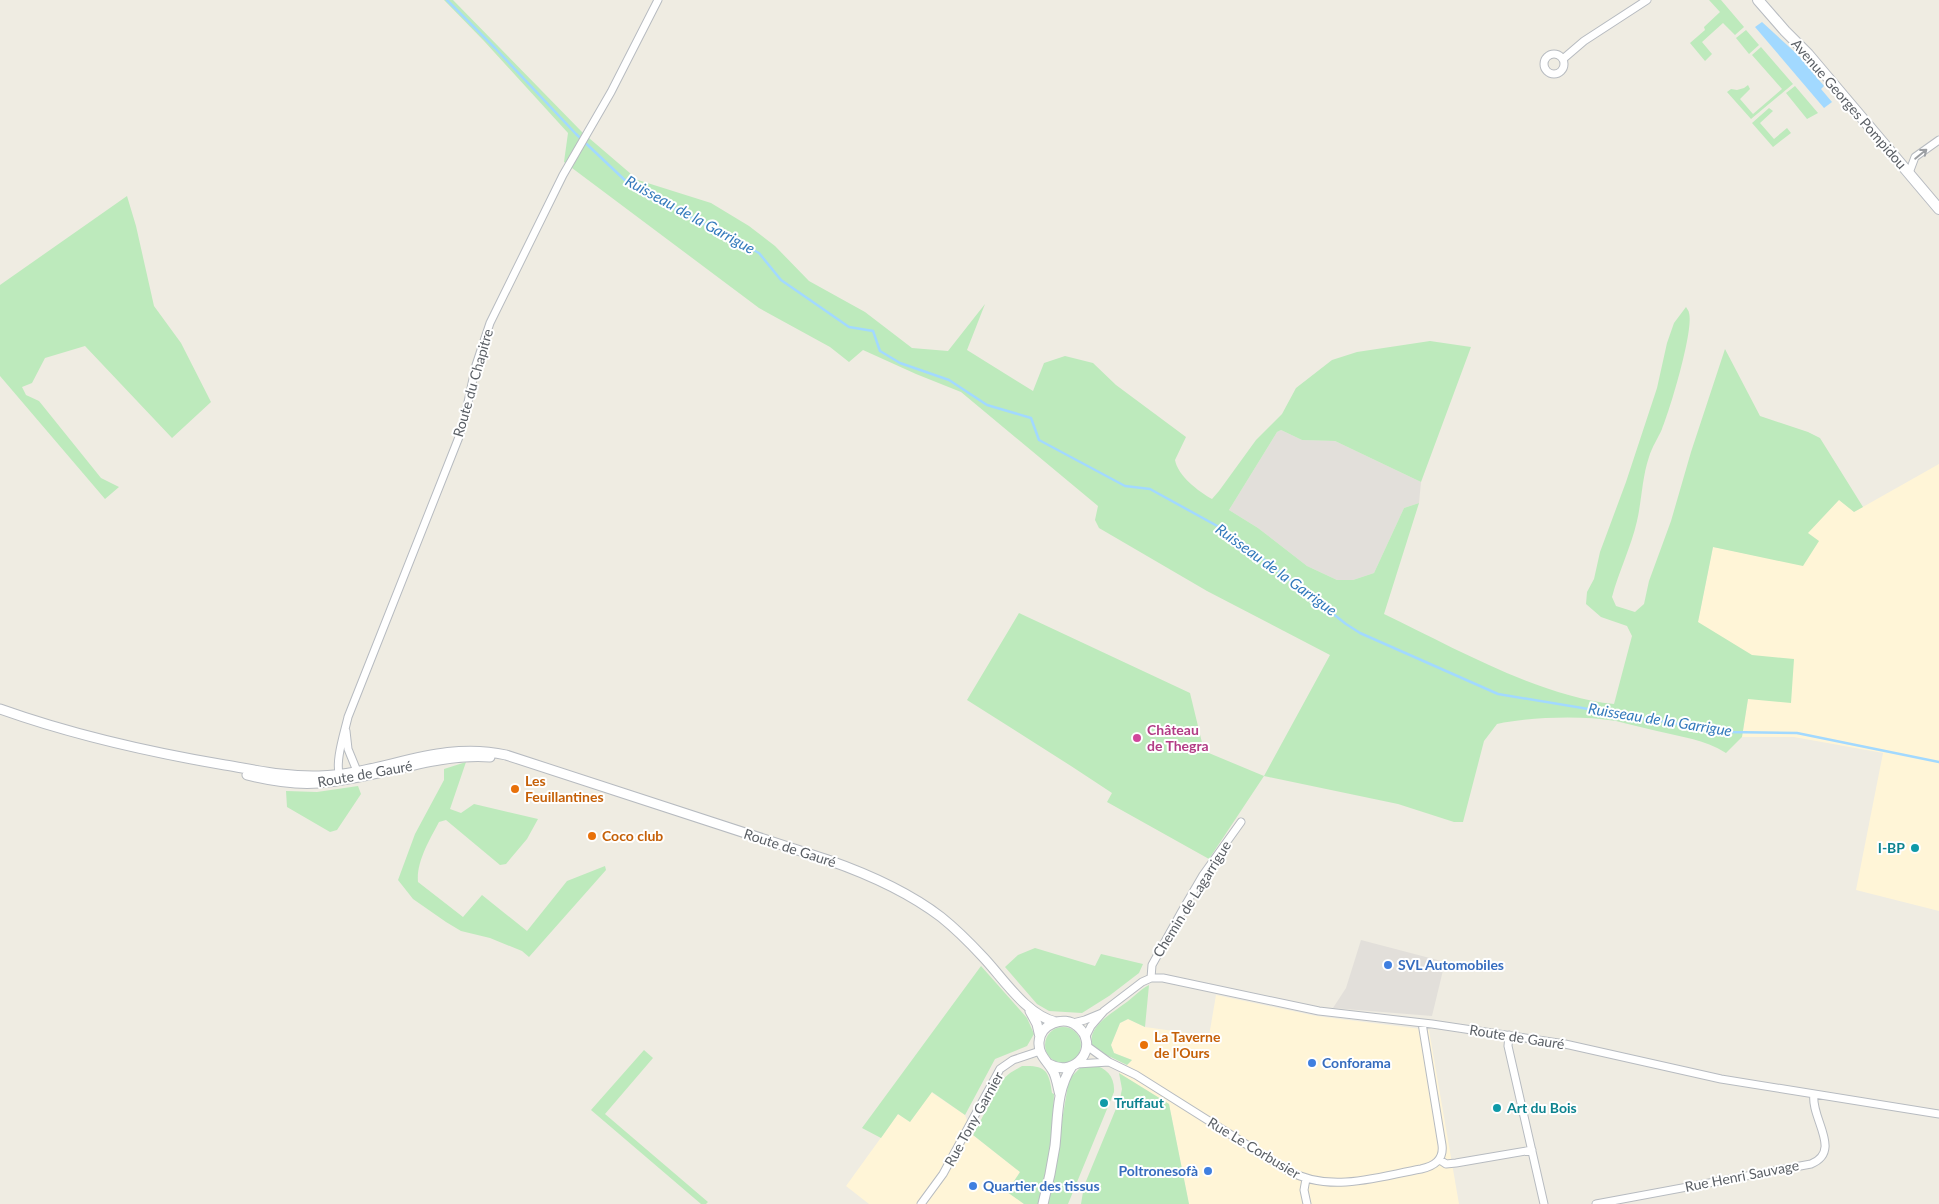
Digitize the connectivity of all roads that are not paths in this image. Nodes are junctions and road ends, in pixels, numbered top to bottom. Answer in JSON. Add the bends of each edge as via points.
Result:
{"nodes":[{"id":1,"x":658,"y":0,"type":"edge"},
{"id":2,"x":1647,"y":0,"type":"edge"},
{"id":3,"x":1758,"y":0,"type":"edge"},
{"id":4,"x":1562,"y":59,"type":"dead end"},
{"id":5,"x":1939,"y":140,"type":"edge"},
{"id":6,"x":1909,"y":173,"type":"junction"},
{"id":7,"x":1939,"y":209,"type":"edge"},
{"id":8,"x":0,"y":709,"type":"edge"},
{"id":9,"x":346,"y":726,"type":"junction"},
{"id":10,"x":356,"y":774,"type":"junction"},
{"id":11,"x":340,"y":777,"type":"junction"},
{"id":12,"x":1241,"y":822,"type":"dead end"},
{"id":13,"x":1152,"y":978,"type":"junction"},
{"id":14,"x":1026,"y":1004,"type":"junction"},
{"id":15,"x":1104,"y":1011,"type":"junction"},
{"id":16,"x":1056,"y":1022,"type":"junction"},
{"id":17,"x":1422,"y":1022,"type":"junction"},
{"id":18,"x":1073,"y":1023,"type":"junction"},
{"id":19,"x":1509,"y":1035,"type":"junction"},
{"id":20,"x":1040,"y":1037,"type":"junction"},
{"id":21,"x":1086,"y":1042,"type":"junction"},
{"id":22,"x":1040,"y":1051,"type":"junction"},
{"id":23,"x":1109,"y":1062,"type":"junction"},
{"id":24,"x":1049,"y":1064,"type":"junction"},
{"id":25,"x":1075,"y":1065,"type":"junction"},
{"id":26,"x":1814,"y":1094,"type":"junction"},
{"id":27,"x":1060,"y":1095,"type":"junction"},
{"id":28,"x":1939,"y":1114,"type":"edge"},
{"id":29,"x":1532,"y":1150,"type":"junction"},
{"id":30,"x":1440,"y":1160,"type":"junction"},
{"id":31,"x":1306,"y":1179,"type":"junction"},
{"id":32,"x":921,"y":1204,"type":"edge"},
{"id":33,"x":1043,"y":1204,"type":"edge"},
{"id":34,"x":1306,"y":1204,"type":"edge"},
{"id":35,"x":1544,"y":1204,"type":"edge"},
{"id":36,"x":1596,"y":1204,"type":"edge"}],
"edges":[{"from":1,"to":9,"type":"street","name":"Route du Chapitre","via":[[611,92],[563,175],[490,323],[476,365],[466,416]]},
{"from":2,"to":4,"type":"street"},
{"from":3,"to":6,"type":"main road","name":"Avenue Georges Pompidou"},
{"from":6,"to":5,"type":"street","one_way":true,"via":[[1915,157]]},
{"from":6,"to":7,"type":"main road","name":"Avenue Georges Pompidou"},
{"from":8,"to":11,"type":"street","name":"Route de Gauré","via":[[103,741],[187,759],[291,776]]},
{"from":9,"to":10,"type":"street","name":"Route du Chapitre","via":[[348,749]]},
{"from":9,"to":11,"type":"street","name":"Route du Chapitre"},
{"from":10,"to":11,"type":"street","name":"Route de Gauré"},
{"from":10,"to":14,"type":"street","name":"Route de Gauré","via":[[443,752],[494,752],[828,860],[882,881],[942,918],[982,955]]},
{"from":12,"to":13,"type":"street","name":"Chemin de Lagarrigue","via":[[1182,911],[1152,965]]},
{"from":13,"to":15,"type":"street"},
{"from":13,"to":17,"type":"street","name":"Route de Gauré","via":[[1319,1011]]},
{"from":14,"to":16,"type":"street","name":"Route de Gauré","via":[[1036,1014]]},
{"from":14,"to":20,"type":"street","name":"Route de Gauré"},
{"from":15,"to":18,"type":"street"},
{"from":15,"to":21,"type":"street","via":[[1091,1026]]},
{"from":16,"to":18,"type":"street"},
{"from":16,"to":20,"type":"street"},
{"from":17,"to":19,"type":"street","name":"Route de Gauré"},
{"from":17,"to":30,"type":"street","via":[[1443,1151]]},
{"from":18,"to":21,"type":"street"},
{"from":19,"to":26,"type":"street","name":"Route de Gauré","via":[[1585,1048],[1721,1079]]},
{"from":19,"to":29,"type":"street","via":[[1508,1046]]},
{"from":20,"to":22,"type":"street"},
{"from":21,"to":23,"type":"street","name":"Rue Le Corbusier"},
{"from":21,"to":25,"type":"street","via":[[1084,1056]]},
{"from":22,"to":24,"type":"street"},
{"from":22,"to":32,"type":"street","name":"Rue Tony Garnier","via":[[1012,1060],[1000,1069],[943,1174]]},
{"from":23,"to":25,"type":"street"},
{"from":23,"to":31,"type":"street","name":"Rue Le Corbusier"},
{"from":24,"to":25,"type":"street","via":[[1060,1068]]},
{"from":24,"to":27,"type":"street"},
{"from":25,"to":27,"type":"street","via":[[1065,1078]]},
{"from":26,"to":28,"type":"street","name":"Route de Gauré"},
{"from":26,"to":36,"type":"street","name":"Rue Henri Sauvage","via":[[1814,1107],[1825,1141],[1819,1160]]},
{"from":27,"to":33,"type":"street","via":[[1055,1148]]},
{"from":29,"to":30,"type":"street","name":"Rue Le Corbusier","via":[[1456,1163],[1446,1164]]},
{"from":29,"to":35,"type":"street"},
{"from":30,"to":31,"type":"street","name":"Rue Le Corbusier","via":[[1430,1167],[1350,1181],[1328,1183]]},
{"from":31,"to":34,"type":"street"}]}
